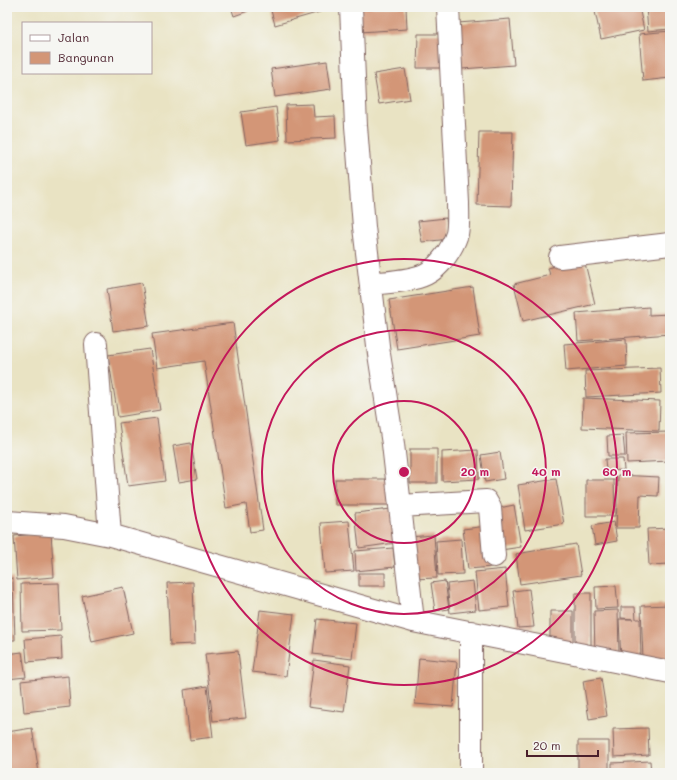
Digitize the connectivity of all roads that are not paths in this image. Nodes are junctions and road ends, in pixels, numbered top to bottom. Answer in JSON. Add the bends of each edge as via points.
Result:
{"nodes":[{"id":1,"x":351,"y":7,"type":"edge"},
{"id":2,"x":448,"y":7,"type":"edge"},
{"id":3,"x":670,"y":244,"type":"edge"},
{"id":4,"x":560,"y":257,"type":"dead end"},
{"id":5,"x":371,"y":284,"type":"junction"},
{"id":6,"x":96,"y":344,"type":"dead end"},
{"id":7,"x":400,"y":506,"type":"junction"},
{"id":8,"x":7,"y":522,"type":"edge"},
{"id":9,"x":110,"y":536,"type":"junction"},
{"id":10,"x":494,"y":556,"type":"dead end"},
{"id":11,"x":413,"y":621,"type":"junction"},
{"id":12,"x":471,"y":632,"type":"junction"},
{"id":13,"x":670,"y":672,"type":"edge"},
{"id":14,"x":472,"y":773,"type":"edge"}],
"edges":[{"from":1,"to":5,"type":"street","via":[[356,126]]},
{"from":2,"to":5,"type":"street","via":[[458,203],[457,232],[452,248],[425,275]]},
{"from":3,"to":4,"type":"street"},
{"from":5,"to":7,"type":"street"},
{"from":6,"to":9,"type":"street"},
{"from":7,"to":10,"type":"street","via":[[486,501],[490,508]]},
{"from":7,"to":11,"type":"street"},
{"from":8,"to":9,"type":"street","via":[[64,526]]},
{"from":9,"to":11,"type":"street"},
{"from":11,"to":12,"type":"street"},
{"from":12,"to":13,"type":"street"},
{"from":12,"to":14,"type":"street"}]}
